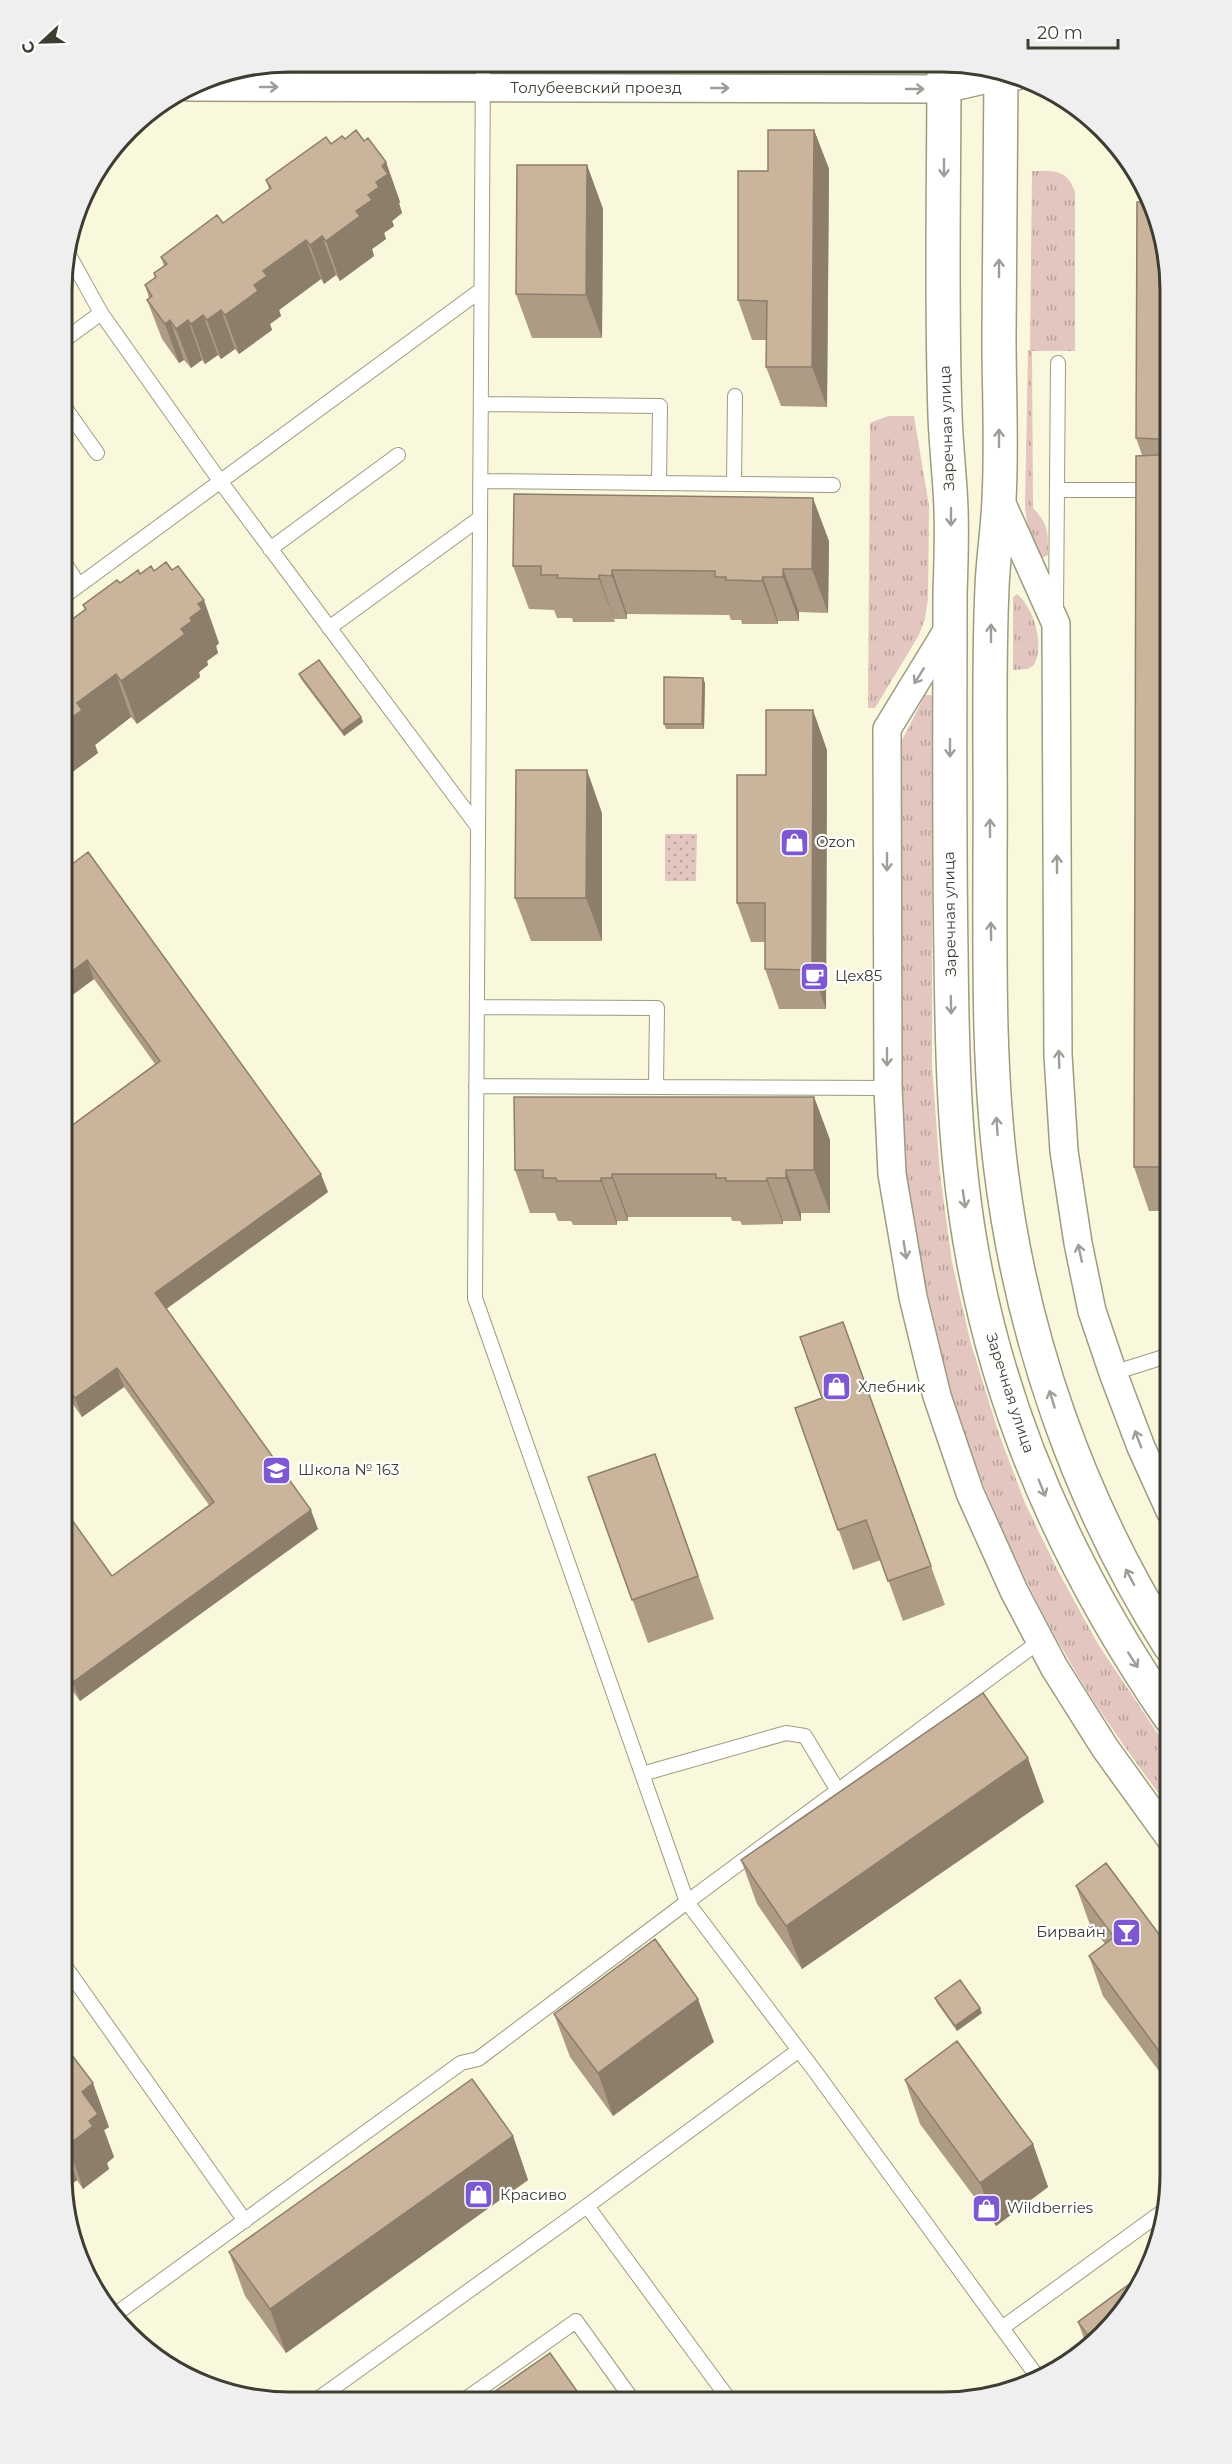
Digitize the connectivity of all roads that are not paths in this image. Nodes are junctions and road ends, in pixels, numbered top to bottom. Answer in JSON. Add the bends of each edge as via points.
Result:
{"nodes":[{"id":1,"x":951,"y":73,"type":"edge"},
{"id":2,"x":483,"y":75,"type":"edge"},
{"id":3,"x":1006,"y":82,"type":"edge"},
{"id":4,"x":215,"y":86,"type":"edge"},
{"id":5,"x":74,"y":263,"type":"edge"},
{"id":6,"x":482,"y":290,"type":"junction"},
{"id":7,"x":101,"y":313,"type":"junction"},
{"id":8,"x":72,"y":334,"type":"edge"},
{"id":9,"x":1058,"y":363,"type":"dead end"},
{"id":10,"x":735,"y":396,"type":"dead end"},
{"id":11,"x":481,"y":404,"type":"junction"},
{"id":12,"x":72,"y":417,"type":"edge"},
{"id":13,"x":98,"y":453,"type":"dead end"},
{"id":14,"x":398,"y":455,"type":"dead end"},
{"id":15,"x":480,"y":480,"type":"junction"},
{"id":16,"x":220,"y":482,"type":"junction"},
{"id":17,"x":659,"y":483,"type":"junction"},
{"id":18,"x":734,"y":483,"type":"junction"},
{"id":19,"x":833,"y":485,"type":"dead end"},
{"id":20,"x":1057,"y":490,"type":"junction"},
{"id":21,"x":1160,"y":490,"type":"edge"},
{"id":22,"x":999,"y":496,"type":"junction"},
{"id":23,"x":480,"y":518,"type":"junction"},
{"id":24,"x":270,"y":549,"type":"junction"},
{"id":25,"x":72,"y":574,"type":"edge"},
{"id":26,"x":80,"y":585,"type":"junction"},
{"id":27,"x":72,"y":591,"type":"edge"},
{"id":28,"x":1056,"y":624,"type":"junction"},
{"id":29,"x":950,"y":626,"type":"junction"},
{"id":30,"x":330,"y":628,"type":"junction"},
{"id":31,"x":478,"y":827,"type":"junction"},
{"id":32,"x":477,"y":1007,"type":"junction"},
{"id":33,"x":476,"y":1086,"type":"junction"},
{"id":34,"x":656,"y":1086,"type":"junction"},
{"id":35,"x":888,"y":1088,"type":"junction"},
{"id":36,"x":1160,"y":1359,"type":"edge"},
{"id":37,"x":1113,"y":1373,"type":"junction"},
{"id":38,"x":1160,"y":1489,"type":"edge"},
{"id":39,"x":1160,"y":1630,"type":"edge"},
{"id":40,"x":1040,"y":1641,"type":"junction"},
{"id":41,"x":1160,"y":1702,"type":"edge"},
{"id":42,"x":642,"y":1774,"type":"junction"},
{"id":43,"x":838,"y":1791,"type":"junction"},
{"id":44,"x":1160,"y":1824,"type":"edge"},
{"id":45,"x":687,"y":1902,"type":"junction"},
{"id":46,"x":72,"y":1976,"type":"edge"},
{"id":47,"x":799,"y":2050,"type":"junction"},
{"id":48,"x":587,"y":2206,"type":"junction"},
{"id":49,"x":1156,"y":2216,"type":"edge"},
{"id":50,"x":245,"y":2221,"type":"junction"},
{"id":51,"x":120,"y":2311,"type":"edge"},
{"id":52,"x":1002,"y":2328,"type":"junction"},
{"id":53,"x":1034,"y":2372,"type":"edge"},
{"id":54,"x":328,"y":2392,"type":"edge"},
{"id":55,"x":476,"y":2392,"type":"edge"},
{"id":56,"x":627,"y":2392,"type":"edge"},
{"id":57,"x":724,"y":2392,"type":"edge"}],
"edges":[{"from":2,"to":1,"type":"street","name":"Толубеевский проезд","one_way":true},
{"from":1,"to":29,"type":"street","name":"Заречная улица","one_way":true,"via":[[945,417],[951,508]]},
{"from":4,"to":2,"type":"street","name":"Толубеевский проезд","one_way":true},
{"from":2,"to":6,"type":"lane"},
{"from":22,"to":3,"type":"street","one_way":true},
{"from":5,"to":7,"type":"lane"},
{"from":6,"to":11,"type":"lane"},
{"from":6,"to":16,"type":"lane"},
{"from":7,"to":8,"type":"lane"},
{"from":7,"to":16,"type":"lane"},
{"from":9,"to":20,"type":"lane"},
{"from":10,"to":18,"type":"lane"},
{"from":11,"to":15,"type":"lane"},
{"from":11,"to":17,"type":"lane","via":[[660,406]]},
{"from":12,"to":13,"type":"lane"},
{"from":14,"to":24,"type":"lane"},
{"from":15,"to":17,"type":"lane"},
{"from":15,"to":23,"type":"lane"},
{"from":16,"to":24,"type":"lane"},
{"from":16,"to":26,"type":"lane"},
{"from":17,"to":18,"type":"lane"},
{"from":18,"to":19,"type":"lane"},
{"from":20,"to":21,"type":"lane"},
{"from":20,"to":28,"type":"lane"},
{"from":22,"to":28,"type":"street"},
{"from":39,"to":22,"type":"street","one_way":true,"via":[[1112,1542],[1056,1410],[1031,1328],[1000,1168],[992,1061],[990,887],[992,588]]},
{"from":23,"to":30,"type":"lane"},
{"from":23,"to":31,"type":"lane"},
{"from":24,"to":30,"type":"lane"},
{"from":25,"to":26,"type":"lane"},
{"from":26,"to":27,"type":"lane"},
{"from":37,"to":28,"type":"street","one_way":true,"via":[[1092,1311],[1064,1150],[1058,1055]]},
{"from":29,"to":35,"type":"street","one_way":true,"via":[[887,729]]},
{"from":29,"to":41,"type":"street","name":"Заречная улица","one_way":true,"via":[[952,1064],[960,1172],[973,1259],[992,1340],[1045,1495],[1116,1634]]},
{"from":30,"to":31,"type":"lane"},
{"from":31,"to":32,"type":"lane"},
{"from":32,"to":33,"type":"lane"},
{"from":32,"to":34,"type":"lane","via":[[657,1008]]},
{"from":33,"to":34,"type":"lane"},
{"from":33,"to":42,"type":"lane","via":[[475,1298]]},
{"from":34,"to":35,"type":"lane"},
{"from":35,"to":40,"type":"street","one_way":true,"via":[[892,1174],[913,1297],[937,1396],[970,1493]]},
{"from":36,"to":37,"type":"lane"},
{"from":38,"to":37,"type":"street","one_way":true},
{"from":40,"to":43,"type":"lane"},
{"from":40,"to":44,"type":"street","via":[[1105,1748]]},
{"from":42,"to":43,"type":"lane","via":[[786,1733],[804,1736]]},
{"from":42,"to":45,"type":"lane"},
{"from":43,"to":45,"type":"lane"},
{"from":45,"to":47,"type":"lane"},
{"from":45,"to":50,"type":"lane","via":[[478,2060],[461,2063]]},
{"from":46,"to":50,"type":"lane"},
{"from":47,"to":48,"type":"lane"},
{"from":47,"to":52,"type":"lane"},
{"from":48,"to":54,"type":"lane"},
{"from":48,"to":57,"type":"lane"},
{"from":49,"to":52,"type":"lane"},
{"from":50,"to":51,"type":"lane"},
{"from":52,"to":53,"type":"lane"},
{"from":55,"to":56,"type":"lane","via":[[576,2321]]}]}
